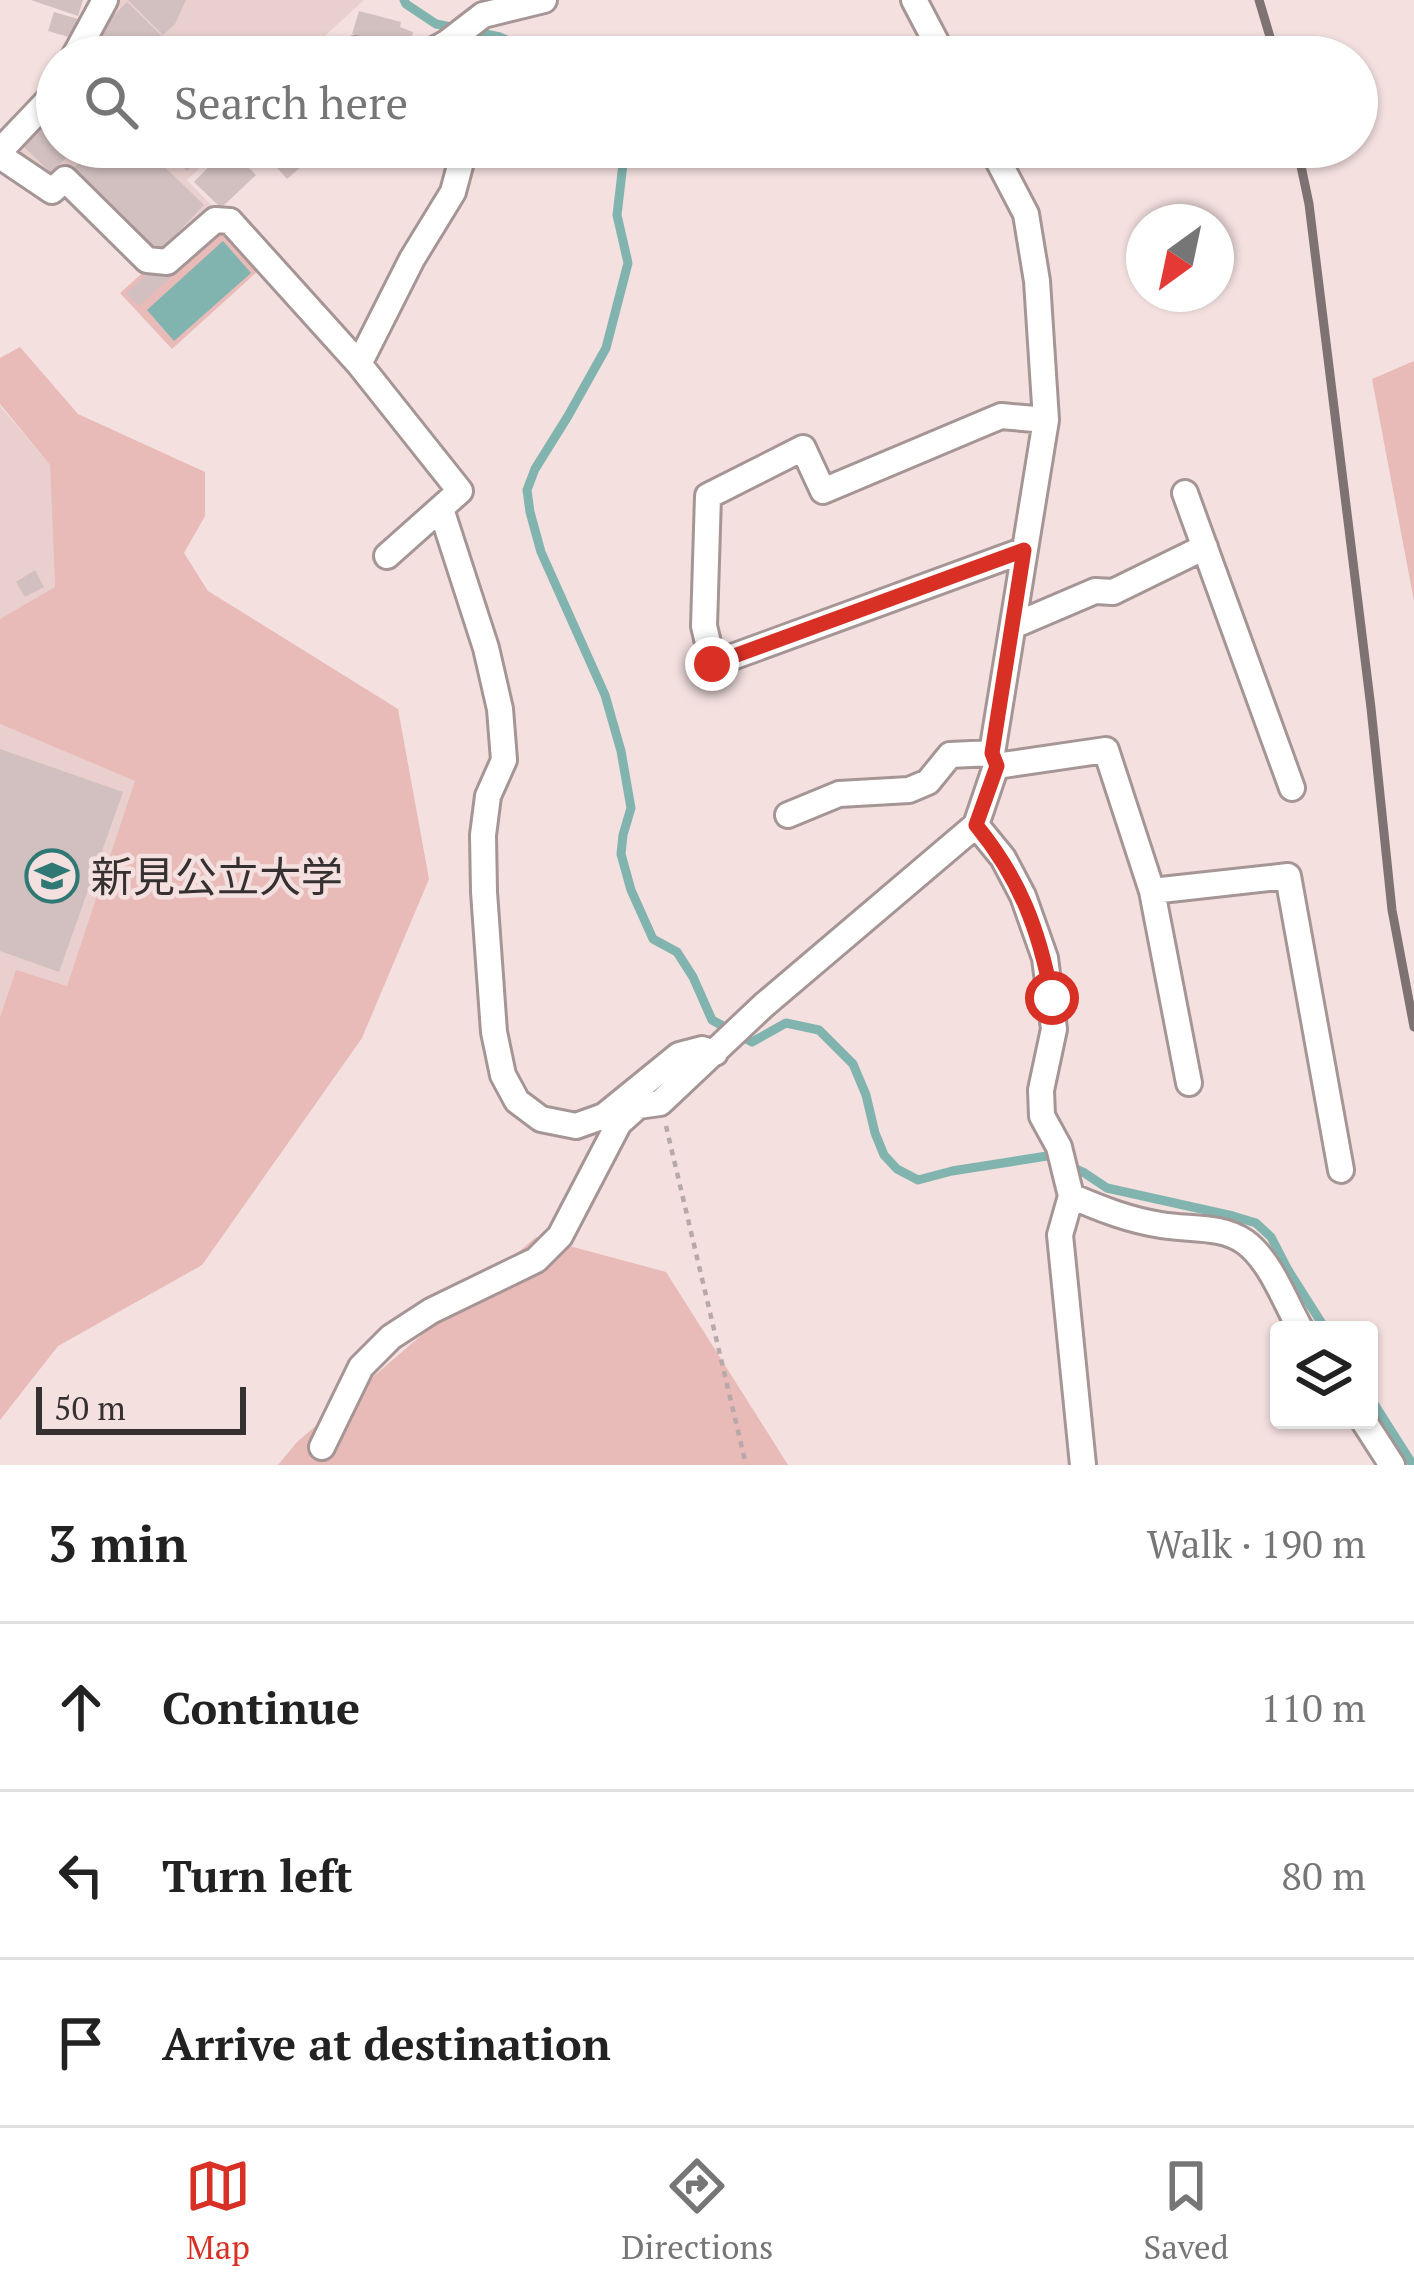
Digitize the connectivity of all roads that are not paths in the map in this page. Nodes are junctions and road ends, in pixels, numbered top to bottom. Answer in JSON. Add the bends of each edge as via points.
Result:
{"nodes":[{"id":1,"x":104,"y":0,"type":"edge"},
{"id":2,"x":544,"y":0,"type":"edge"},
{"id":3,"x":914,"y":0,"type":"edge"},
{"id":4,"x":85,"y":36,"type":"edge"},
{"id":5,"x":463,"y":36,"type":"edge"},
{"id":6,"x":933,"y":36,"type":"edge"},
{"id":7,"x":36,"y":114,"type":"edge"},
{"id":8,"x":0,"y":153,"type":"edge"},
{"id":9,"x":459,"y":168,"type":"edge"},
{"id":10,"x":1002,"y":168,"type":"edge"},
{"id":11,"x":359,"y":364,"type":"junction"},
{"id":12,"x":1046,"y":420,"type":"junction"},
{"id":13,"x":1185,"y":493,"type":"dead end"},
{"id":14,"x":440,"y":509,"type":"junction"},
{"id":15,"x":1205,"y":547,"type":"junction"},
{"id":16,"x":1024,"y":550,"type":"junction"},
{"id":17,"x":387,"y":556,"type":"dead end"},
{"id":18,"x":1013,"y":626,"type":"junction"},
{"id":19,"x":994,"y":759,"type":"junction"},
{"id":20,"x":1292,"y":788,"type":"dead end"},
{"id":21,"x":788,"y":815,"type":"dead end"},
{"id":22,"x":976,"y":825,"type":"junction"},
{"id":23,"x":1152,"y":891,"type":"junction"},
{"id":24,"x":716,"y":1053,"type":"junction"},
{"id":25,"x":1189,"y":1083,"type":"dead end"},
{"id":26,"x":610,"y":1120,"type":"junction"},
{"id":27,"x":1341,"y":1170,"type":"dead end"},
{"id":28,"x":1070,"y":1190,"type":"junction"},
{"id":29,"x":1295,"y":1321,"type":"edge"},
{"id":30,"x":1369,"y":1429,"type":"edge"},
{"id":31,"x":322,"y":1447,"type":"dead end"},
{"id":32,"x":1083,"y":1465,"type":"edge"},
{"id":33,"x":1392,"y":1465,"type":"edge"}],
"edges":[{"from":1,"to":4,"type":"street"},
{"from":2,"to":5,"type":"street","via":[[483,15]]},
{"from":3,"to":6,"type":"street"},
{"from":7,"to":8,"type":"street"},
{"from":8,"to":11,"type":"street","via":[[52,190],[65,179],[147,260],[166,262],[215,220],[230,220]]},
{"from":9,"to":11,"type":"street"},
{"from":10,"to":12,"type":"street","via":[[1026,214]]},
{"from":11,"to":14,"type":"street","via":[[460,491]]},
{"from":12,"to":16,"type":"street"},
{"from":12,"to":16,"type":"street","via":[[1001,416],[823,491],[803,448],[708,496],[704,626],[712,664]]},
{"from":13,"to":15,"type":"street"},
{"from":14,"to":17,"type":"street"},
{"from":14,"to":26,"type":"street","via":[[500,709],[504,760],[488,796],[483,854],[503,1075],[517,1101],[541,1119],[576,1126]]},
{"from":15,"to":18,"type":"street","via":[[1113,592],[1095,591]]},
{"from":15,"to":20,"type":"street"},
{"from":16,"to":18,"type":"street"},
{"from":18,"to":19,"type":"street"},
{"from":19,"to":21,"type":"street","via":[[950,755],[928,782],[909,790],[839,794]]},
{"from":19,"to":22,"type":"street"},
{"from":19,"to":23,"type":"street","via":[[1106,750]]},
{"from":22,"to":24,"type":"street"},
{"from":22,"to":28,"type":"street","via":[[1023,896],[1045,958],[1054,1029],[1042,1116]]},
{"from":23,"to":25,"type":"street"},
{"from":23,"to":27,"type":"street","via":[[1288,876]]},
{"from":24,"to":26,"type":"street","via":[[660,1103]]},
{"from":24,"to":26,"type":"street","via":[[679,1055]]},
{"from":26,"to":31,"type":"street","via":[[560,1236],[536,1260],[391,1337],[361,1367]]},
{"from":28,"to":29,"type":"street","via":[[1114,1215],[1242,1240],[1261,1258]]},
{"from":28,"to":32,"type":"street","via":[[1060,1235]]},
{"from":30,"to":33,"type":"street"}]}
